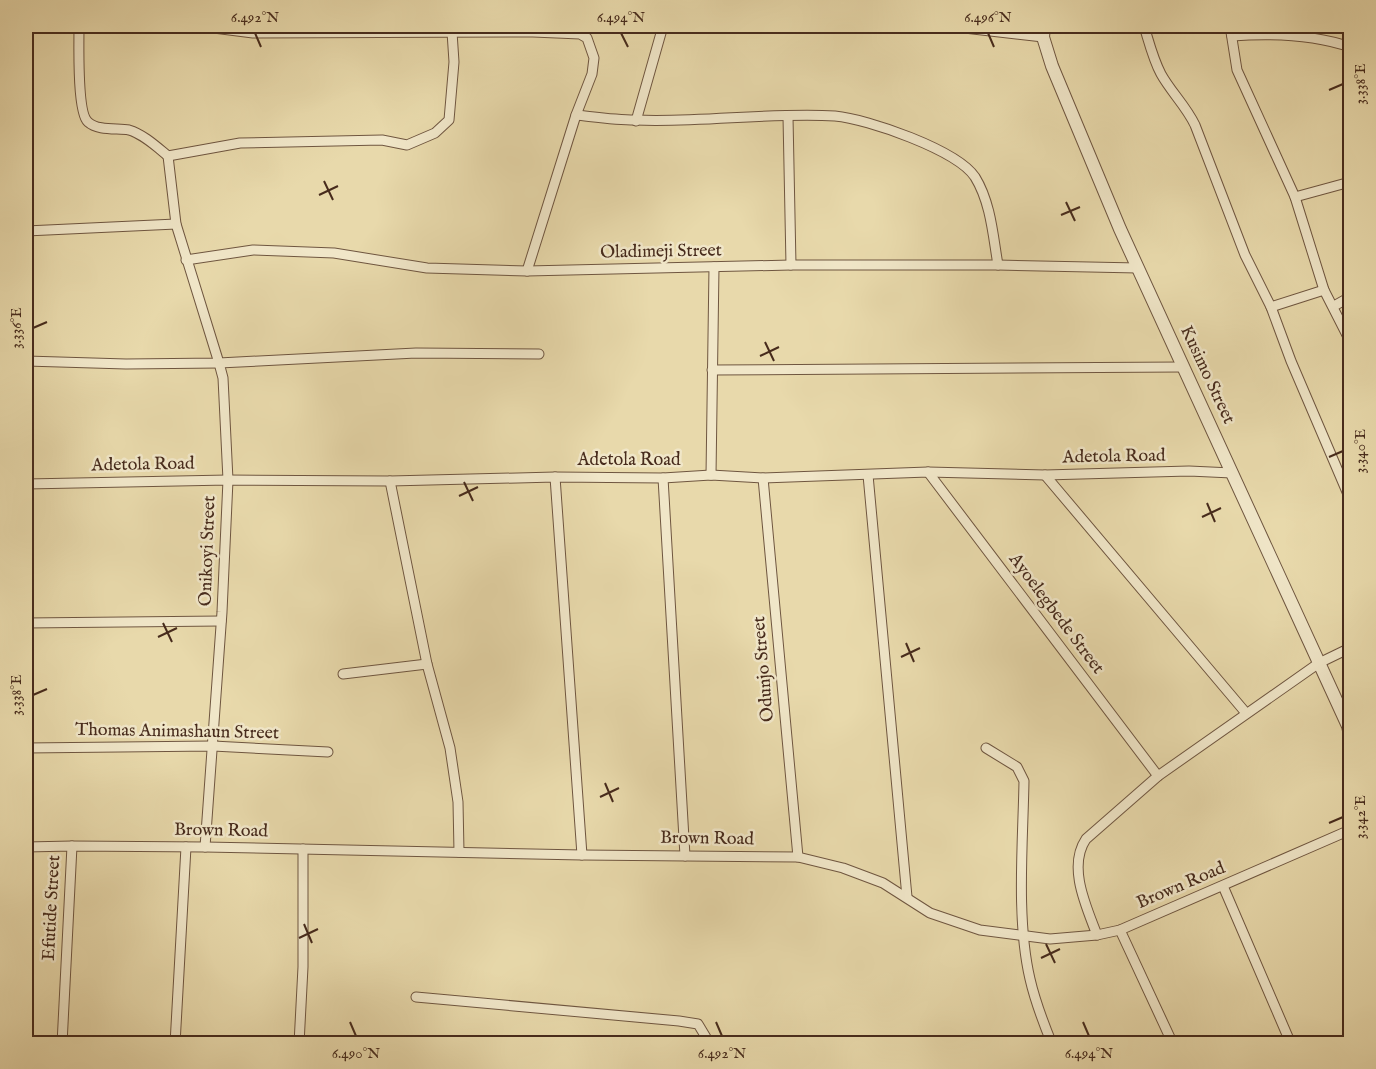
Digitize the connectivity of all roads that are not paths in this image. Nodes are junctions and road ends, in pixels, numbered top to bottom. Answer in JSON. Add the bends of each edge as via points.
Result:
{"nodes":[{"id":1,"x":79,"y":26,"type":"edge"},
{"id":2,"x":198,"y":26,"type":"edge"},
{"id":3,"x":663,"y":26,"type":"edge"},
{"id":4,"x":947,"y":26,"type":"edge"},
{"id":5,"x":1144,"y":26,"type":"edge"},
{"id":6,"x":1230,"y":26,"type":"edge"},
{"id":7,"x":432,"y":28,"type":"edge"},
{"id":8,"x":533,"y":29,"type":"edge"},
{"id":9,"x":1044,"y":31,"type":"edge"},
{"id":10,"x":452,"y":32,"type":"junction"},
{"id":11,"x":1232,"y":36,"type":"junction"},
{"id":12,"x":1350,"y":47,"type":"edge"},
{"id":13,"x":576,"y":115,"type":"junction"},
{"id":14,"x":788,"y":117,"type":"junction"},
{"id":15,"x":636,"y":121,"type":"junction"},
{"id":16,"x":168,"y":156,"type":"junction"},
{"id":17,"x":1350,"y":182,"type":"edge"},
{"id":18,"x":1295,"y":197,"type":"junction"},
{"id":19,"x":176,"y":224,"type":"junction"},
{"id":20,"x":26,"y":231,"type":"edge"},
{"id":21,"x":186,"y":260,"type":"junction"},
{"id":22,"x":791,"y":265,"type":"junction"},
{"id":23,"x":998,"y":265,"type":"junction"},
{"id":24,"x":714,"y":267,"type":"junction"},
{"id":25,"x":1138,"y":268,"type":"junction"},
{"id":26,"x":527,"y":271,"type":"junction"},
{"id":27,"x":1324,"y":290,"type":"junction"},
{"id":28,"x":1350,"y":297,"type":"edge"},
{"id":29,"x":1334,"y":306,"type":"junction"},
{"id":30,"x":1271,"y":307,"type":"junction"},
{"id":31,"x":1350,"y":341,"type":"edge"},
{"id":32,"x":539,"y":354,"type":"dead end"},
{"id":33,"x":26,"y":362,"type":"edge"},
{"id":34,"x":219,"y":363,"type":"junction"},
{"id":35,"x":1182,"y":367,"type":"junction"},
{"id":36,"x":712,"y":370,"type":"junction"},
{"id":37,"x":928,"y":472,"type":"junction"},
{"id":38,"x":1232,"y":472,"type":"junction"},
{"id":39,"x":711,"y":475,"type":"junction"},
{"id":40,"x":1045,"y":475,"type":"junction"},
{"id":41,"x":868,"y":476,"type":"junction"},
{"id":42,"x":555,"y":477,"type":"junction"},
{"id":43,"x":663,"y":478,"type":"junction"},
{"id":44,"x":763,"y":478,"type":"junction"},
{"id":45,"x":228,"y":480,"type":"junction"},
{"id":46,"x":390,"y":481,"type":"junction"},
{"id":47,"x":26,"y":484,"type":"edge"},
{"id":48,"x":1350,"y":499,"type":"edge"},
{"id":49,"x":221,"y":621,"type":"junction"},
{"id":50,"x":26,"y":622,"type":"edge"},
{"id":51,"x":1350,"y":648,"type":"edge"},
{"id":52,"x":1319,"y":663,"type":"junction"},
{"id":53,"x":427,"y":664,"type":"junction"},
{"id":54,"x":343,"y":674,"type":"dead end"},
{"id":55,"x":1246,"y":713,"type":"junction"},
{"id":56,"x":1350,"y":735,"type":"edge"},
{"id":57,"x":213,"y":746,"type":"junction"},
{"id":58,"x":26,"y":748,"type":"edge"},
{"id":59,"x":986,"y":748,"type":"dead end"},
{"id":60,"x":328,"y":752,"type":"dead end"},
{"id":61,"x":1158,"y":776,"type":"junction"},
{"id":62,"x":1350,"y":831,"type":"edge"},
{"id":63,"x":72,"y":846,"type":"junction"},
{"id":64,"x":26,"y":847,"type":"edge"},
{"id":65,"x":186,"y":847,"type":"junction"},
{"id":66,"x":205,"y":847,"type":"junction"},
{"id":67,"x":303,"y":849,"type":"junction"},
{"id":68,"x":459,"y":852,"type":"junction"},
{"id":69,"x":582,"y":855,"type":"junction"},
{"id":70,"x":685,"y":856,"type":"junction"},
{"id":71,"x":798,"y":857,"type":"junction"},
{"id":72,"x":1223,"y":886,"type":"junction"},
{"id":73,"x":907,"y":897,"type":"junction"},
{"id":74,"x":1120,"y":930,"type":"junction"},
{"id":75,"x":1097,"y":935,"type":"junction"},
{"id":76,"x":1023,"y":936,"type":"junction"},
{"id":77,"x":416,"y":998,"type":"dead end"},
{"id":78,"x":62,"y":1044,"type":"edge"},
{"id":79,"x":175,"y":1044,"type":"edge"},
{"id":80,"x":299,"y":1044,"type":"edge"},
{"id":81,"x":710,"y":1044,"type":"edge"},
{"id":82,"x":1052,"y":1044,"type":"edge"},
{"id":83,"x":1173,"y":1044,"type":"edge"},
{"id":84,"x":1291,"y":1044,"type":"edge"}],
"edges":[{"from":1,"to":16,"type":"street","via":[[83,115],[88,123],[131,131]]},
{"from":2,"to":7,"type":"street","via":[[253,33]]},
{"from":3,"to":15,"type":"street"},
{"from":4,"to":9,"type":"street"},
{"from":5,"to":30,"type":"street","via":[[1162,74],[1189,111],[1245,255]]},
{"from":6,"to":11,"type":"street"},
{"from":7,"to":10,"type":"street"},
{"from":8,"to":10,"type":"street"},
{"from":8,"to":13,"type":"street","via":[[580,34],[592,47],[594,67]]},
{"from":9,"to":25,"type":"street","name":"Kusimo Street","via":[[1065,100]]},
{"from":10,"to":16,"type":"street","via":[[454,62],[449,120],[435,133],[406,145],[382,140],[240,142]]},
{"from":11,"to":12,"type":"street","via":[[1295,36]]},
{"from":11,"to":18,"type":"street","via":[[1237,70]]},
{"from":13,"to":15,"type":"street"},
{"from":13,"to":26,"type":"street"},
{"from":14,"to":15,"type":"street"},
{"from":14,"to":22,"type":"street"},
{"from":14,"to":23,"type":"street","via":[[837,117],[877,126],[922,142],[964,165],[974,177],[988,209]]},
{"from":16,"to":19,"type":"street","name":"Onikoyi Street"},
{"from":17,"to":18,"type":"street"},
{"from":18,"to":27,"type":"street"},
{"from":19,"to":20,"type":"street"},
{"from":19,"to":21,"type":"street","name":"Onikoyi Street"},
{"from":21,"to":26,"type":"street","name":"Oladimeji Street","via":[[253,250],[334,253],[427,268]]},
{"from":21,"to":34,"type":"street","name":"Onikoyi Street"},
{"from":22,"to":23,"type":"street","name":"Oladimeji Street"},
{"from":22,"to":24,"type":"street","name":"Oladimeji Street"},
{"from":23,"to":25,"type":"street","name":"Oladimeji Street"},
{"from":24,"to":26,"type":"street","name":"Oladimeji Street"},
{"from":24,"to":36,"type":"street"},
{"from":25,"to":35,"type":"street","name":"Kusimo Street"},
{"from":27,"to":29,"type":"street"},
{"from":27,"to":30,"type":"street"},
{"from":28,"to":29,"type":"street"},
{"from":29,"to":31,"type":"street"},
{"from":30,"to":48,"type":"street"},
{"from":32,"to":34,"type":"street","via":[[404,354]]},
{"from":33,"to":34,"type":"street"},
{"from":34,"to":45,"type":"street","name":"Onikoyi Street"},
{"from":35,"to":36,"type":"street"},
{"from":35,"to":38,"type":"street","name":"Kusimo Street"},
{"from":36,"to":39,"type":"street"},
{"from":37,"to":40,"type":"street","name":"Adetola Road"},
{"from":37,"to":41,"type":"street","name":"Adetola Road"},
{"from":37,"to":61,"type":"street","name":"Ayoelegbede Street"},
{"from":38,"to":40,"type":"street","name":"Adetola Road"},
{"from":38,"to":52,"type":"street","name":"Kusimo Street"},
{"from":39,"to":43,"type":"street","name":"Adetola Road"},
{"from":39,"to":44,"type":"street","name":"Adetola Road"},
{"from":40,"to":55,"type":"street"},
{"from":41,"to":44,"type":"street","name":"Adetola Road"},
{"from":41,"to":73,"type":"street"},
{"from":42,"to":43,"type":"street","name":"Adetola Road"},
{"from":42,"to":46,"type":"street","name":"Adetola Road"},
{"from":42,"to":69,"type":"street"},
{"from":43,"to":70,"type":"street"},
{"from":44,"to":71,"type":"street","name":"Odunjo Street"},
{"from":45,"to":46,"type":"street","name":"Adetola Road"},
{"from":45,"to":47,"type":"street","name":"Adetola Road"},
{"from":45,"to":49,"type":"street","name":"Onikoyi Street"},
{"from":46,"to":53,"type":"street"},
{"from":49,"to":50,"type":"street"},
{"from":49,"to":57,"type":"street","name":"Onikoyi Street"},
{"from":51,"to":52,"type":"street"},
{"from":52,"to":55,"type":"street"},
{"from":52,"to":56,"type":"street","name":"Kusimo Street"},
{"from":53,"to":54,"type":"street"},
{"from":53,"to":68,"type":"street","via":[[450,748],[458,802]]},
{"from":55,"to":61,"type":"street"},
{"from":57,"to":58,"type":"street","name":"Thomas Animashaun Street"},
{"from":57,"to":60,"type":"street","name":"Thomas Animashaun Street"},
{"from":57,"to":66,"type":"street","name":"Onikoyi Street"},
{"from":59,"to":76,"type":"street","via":[[1017,767],[1024,781]]},
{"from":61,"to":75,"type":"street","via":[[1081,846],[1079,873]]},
{"from":62,"to":72,"type":"street","name":"Brown Road"},
{"from":63,"to":64,"type":"street","name":"Brown Road"},
{"from":63,"to":65,"type":"street","name":"Brown Road"},
{"from":63,"to":78,"type":"street","name":"Efutide Street"},
{"from":65,"to":66,"type":"street","name":"Brown Road"},
{"from":65,"to":79,"type":"street"},
{"from":66,"to":67,"type":"street","name":"Brown Road"},
{"from":67,"to":68,"type":"street","name":"Brown Road"},
{"from":67,"to":80,"type":"street"},
{"from":68,"to":69,"type":"street","name":"Brown Road"},
{"from":69,"to":70,"type":"street","name":"Brown Road"},
{"from":70,"to":71,"type":"street","name":"Brown Road"},
{"from":71,"to":73,"type":"street","name":"Brown Road","via":[[843,868]]},
{"from":72,"to":74,"type":"street","name":"Brown Road"},
{"from":72,"to":84,"type":"street"},
{"from":73,"to":76,"type":"street","name":"Brown Road","via":[[930,914],[980,930]]},
{"from":74,"to":75,"type":"street","name":"Brown Road"},
{"from":74,"to":83,"type":"street"},
{"from":75,"to":76,"type":"street","name":"Brown Road","via":[[1050,939]]},
{"from":76,"to":82,"type":"street","via":[[1029,977]]},
{"from":77,"to":81,"type":"street","via":[[679,1021],[698,1024]]}]}
